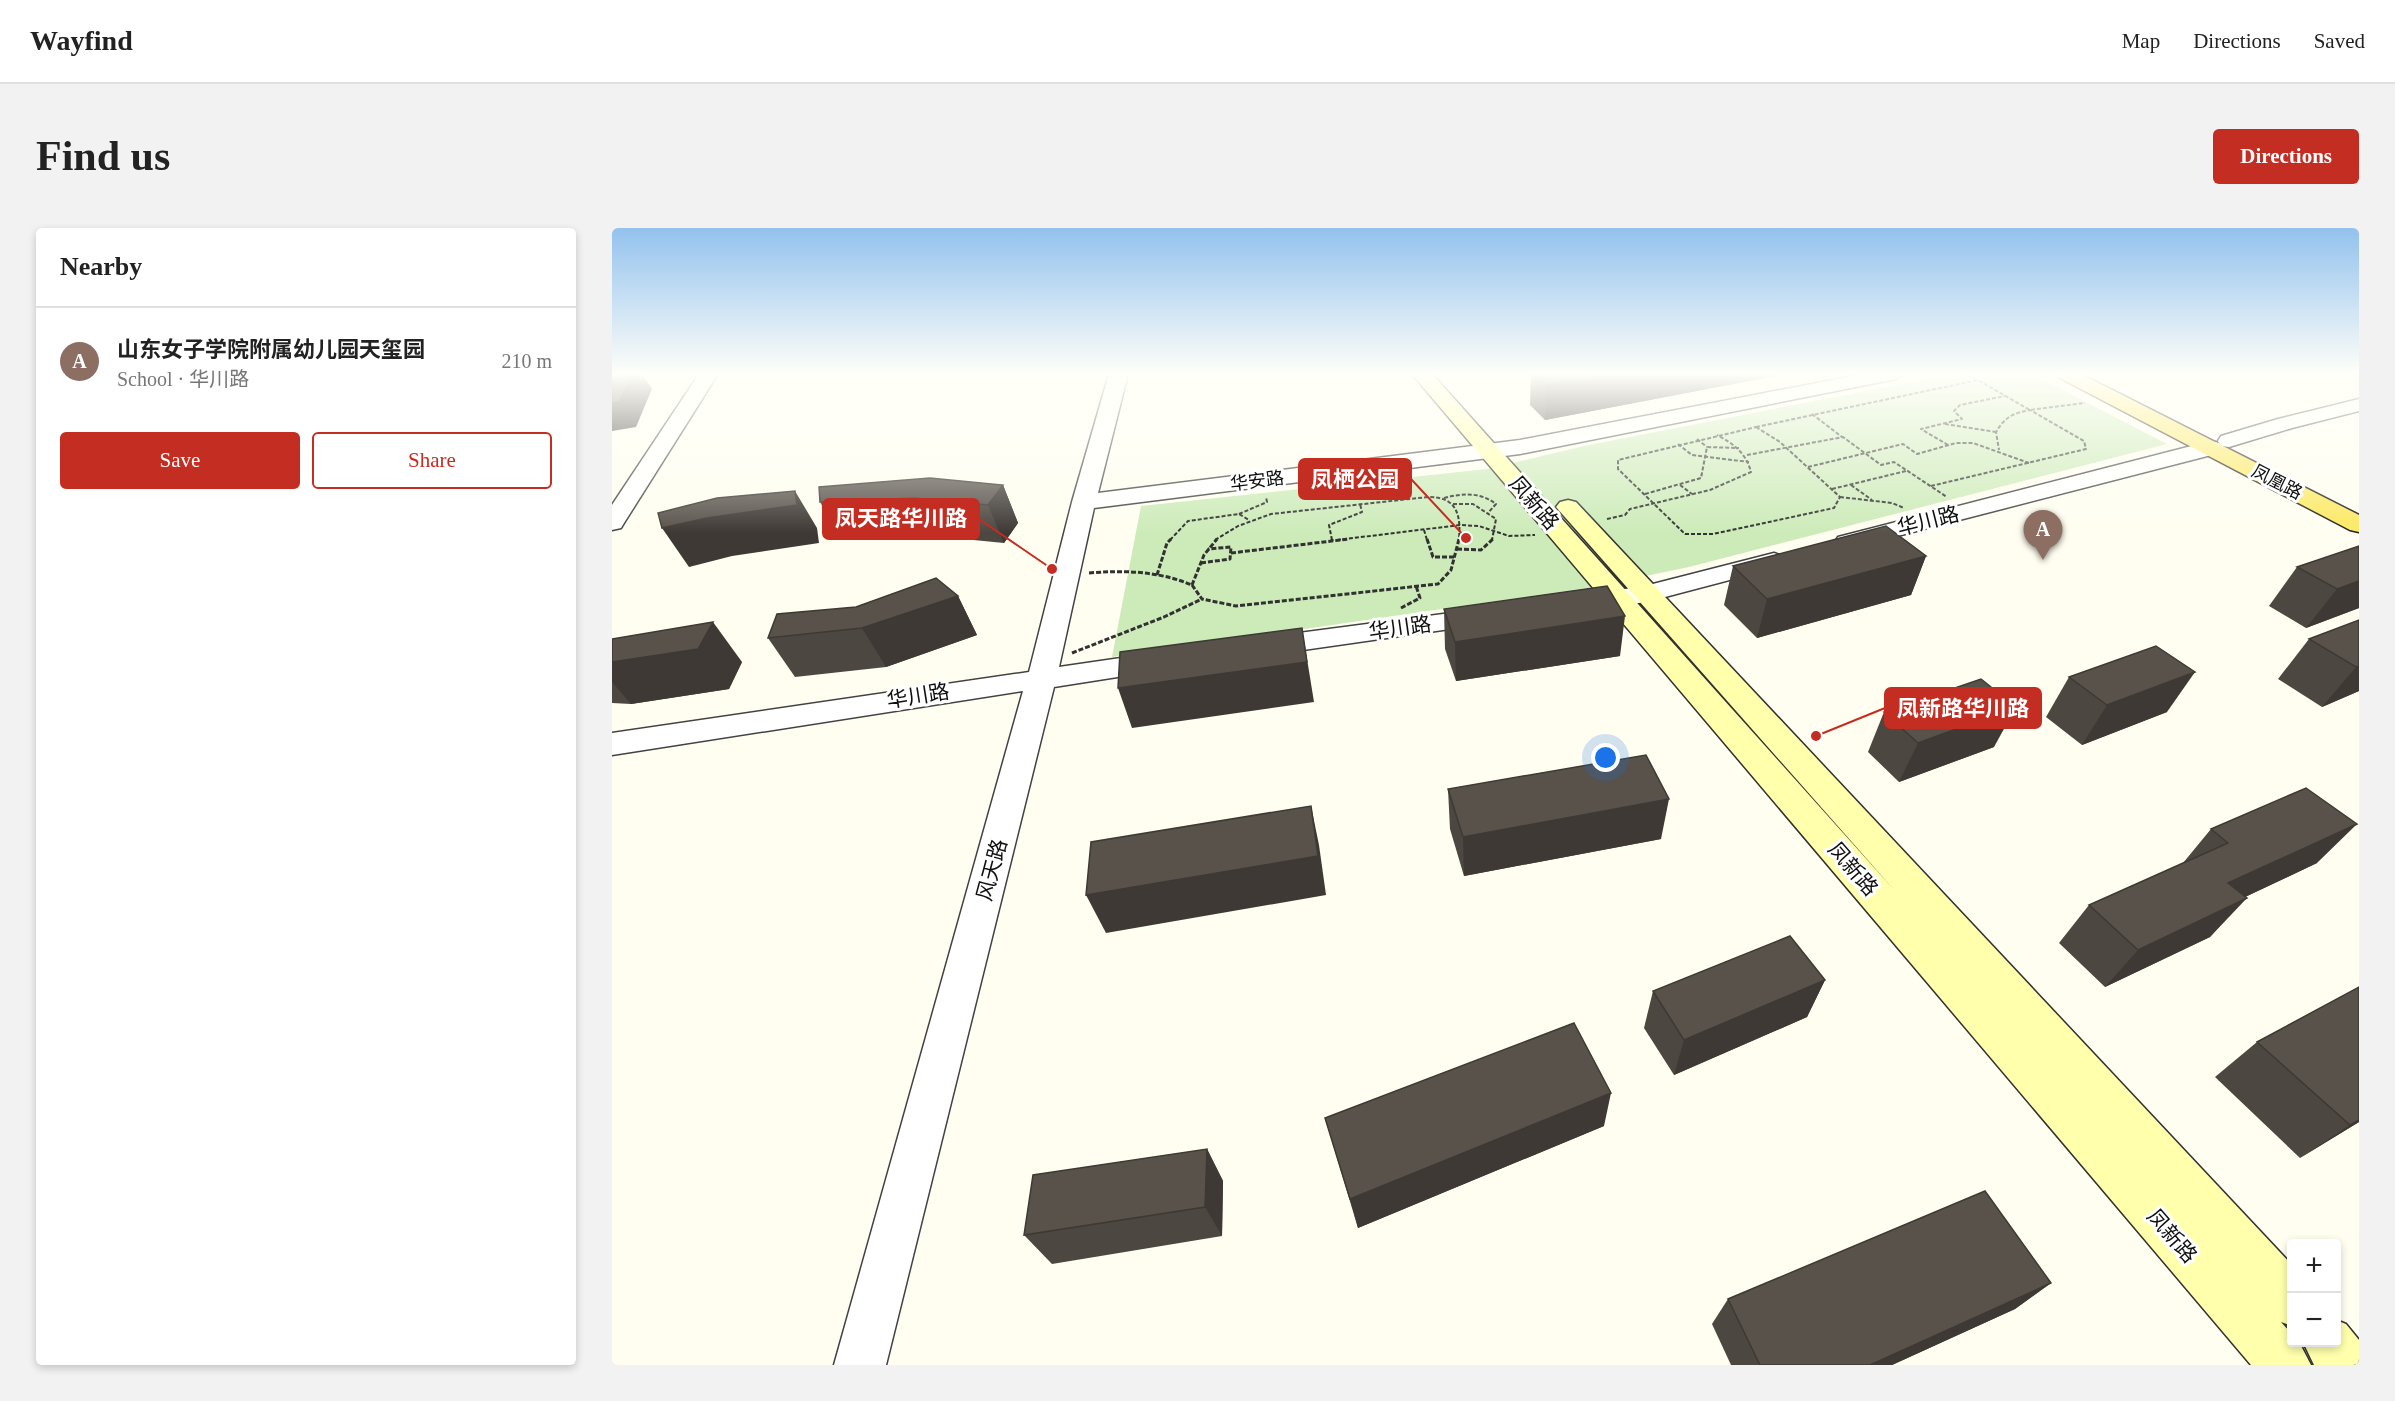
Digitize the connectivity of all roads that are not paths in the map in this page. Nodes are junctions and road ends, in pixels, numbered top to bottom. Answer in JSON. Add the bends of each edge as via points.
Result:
{"nodes":[{"id":1,"x":674,"y":427,"type":"edge"},
{"id":2,"x":1104,"y":427,"type":"edge"},
{"id":3,"x":1478,"y":427,"type":"edge"},
{"id":4,"x":1485,"y":427,"type":"edge"},
{"id":5,"x":1615,"y":427,"type":"edge"},
{"id":6,"x":2179,"y":427,"type":"edge"},
{"id":7,"x":2189,"y":427,"type":"edge"},
{"id":8,"x":2273,"y":427,"type":"edge"},
{"id":9,"x":2220,"y":445,"type":"junction"},
{"id":10,"x":1501,"y":449,"type":"junction"},
{"id":11,"x":1084,"y":502,"type":"junction"},
{"id":12,"x":2359,"y":506,"type":"edge"},
{"id":13,"x":612,"y":524,"type":"edge"},
{"id":14,"x":2359,"y":525,"type":"edge"},
{"id":15,"x":1631,"y":596,"type":"junction"},
{"id":16,"x":1559,"y":606,"type":"edge"},
{"id":17,"x":1512,"y":612,"type":"edge"},
{"id":18,"x":1231,"y":651,"type":"edge"},
{"id":19,"x":1184,"y":658,"type":"edge"},
{"id":20,"x":1044,"y":670,"type":"junction"},
{"id":21,"x":612,"y":744,"type":"edge"},
{"id":22,"x":2287,"y":1297,"type":"edge"},
{"id":23,"x":860,"y":1365,"type":"edge"},
{"id":24,"x":2285,"y":1365,"type":"edge"}],
"edges":[{"from":1,"to":13,"type":"street"},
{"from":2,"to":11,"type":"street","name":"风天路"},
{"from":3,"to":10,"type":"main road","name":"凤新路"},
{"from":4,"to":10,"type":"main road"},
{"from":5,"to":10,"type":"street","name":"华安路"},
{"from":6,"to":9,"type":"main road","name":"凤凰路"},
{"from":7,"to":9,"type":"main road","name":"凤凰路"},
{"from":8,"to":9,"type":"street","name":"华川路"},
{"from":9,"to":12,"type":"main road","name":"凤凰路"},
{"from":9,"to":14,"type":"main road","name":"凤凰路"},
{"from":9,"to":15,"type":"street","name":"华川路"},
{"from":10,"to":11,"type":"street","name":"华安路"},
{"from":10,"to":15,"type":"main road","name":"凤新路"},
{"from":11,"to":20,"type":"street","name":"风天路"},
{"from":15,"to":16,"type":"street","name":"华川路"},
{"from":15,"to":22,"type":"main road"},
{"from":15,"to":24,"type":"main road","name":"凤新路"},
{"from":17,"to":18,"type":"street","name":"华川路"},
{"from":19,"to":20,"type":"street","name":"华川路"},
{"from":20,"to":21,"type":"street","name":"华川路"},
{"from":20,"to":23,"type":"street","name":"风天路"}]}
